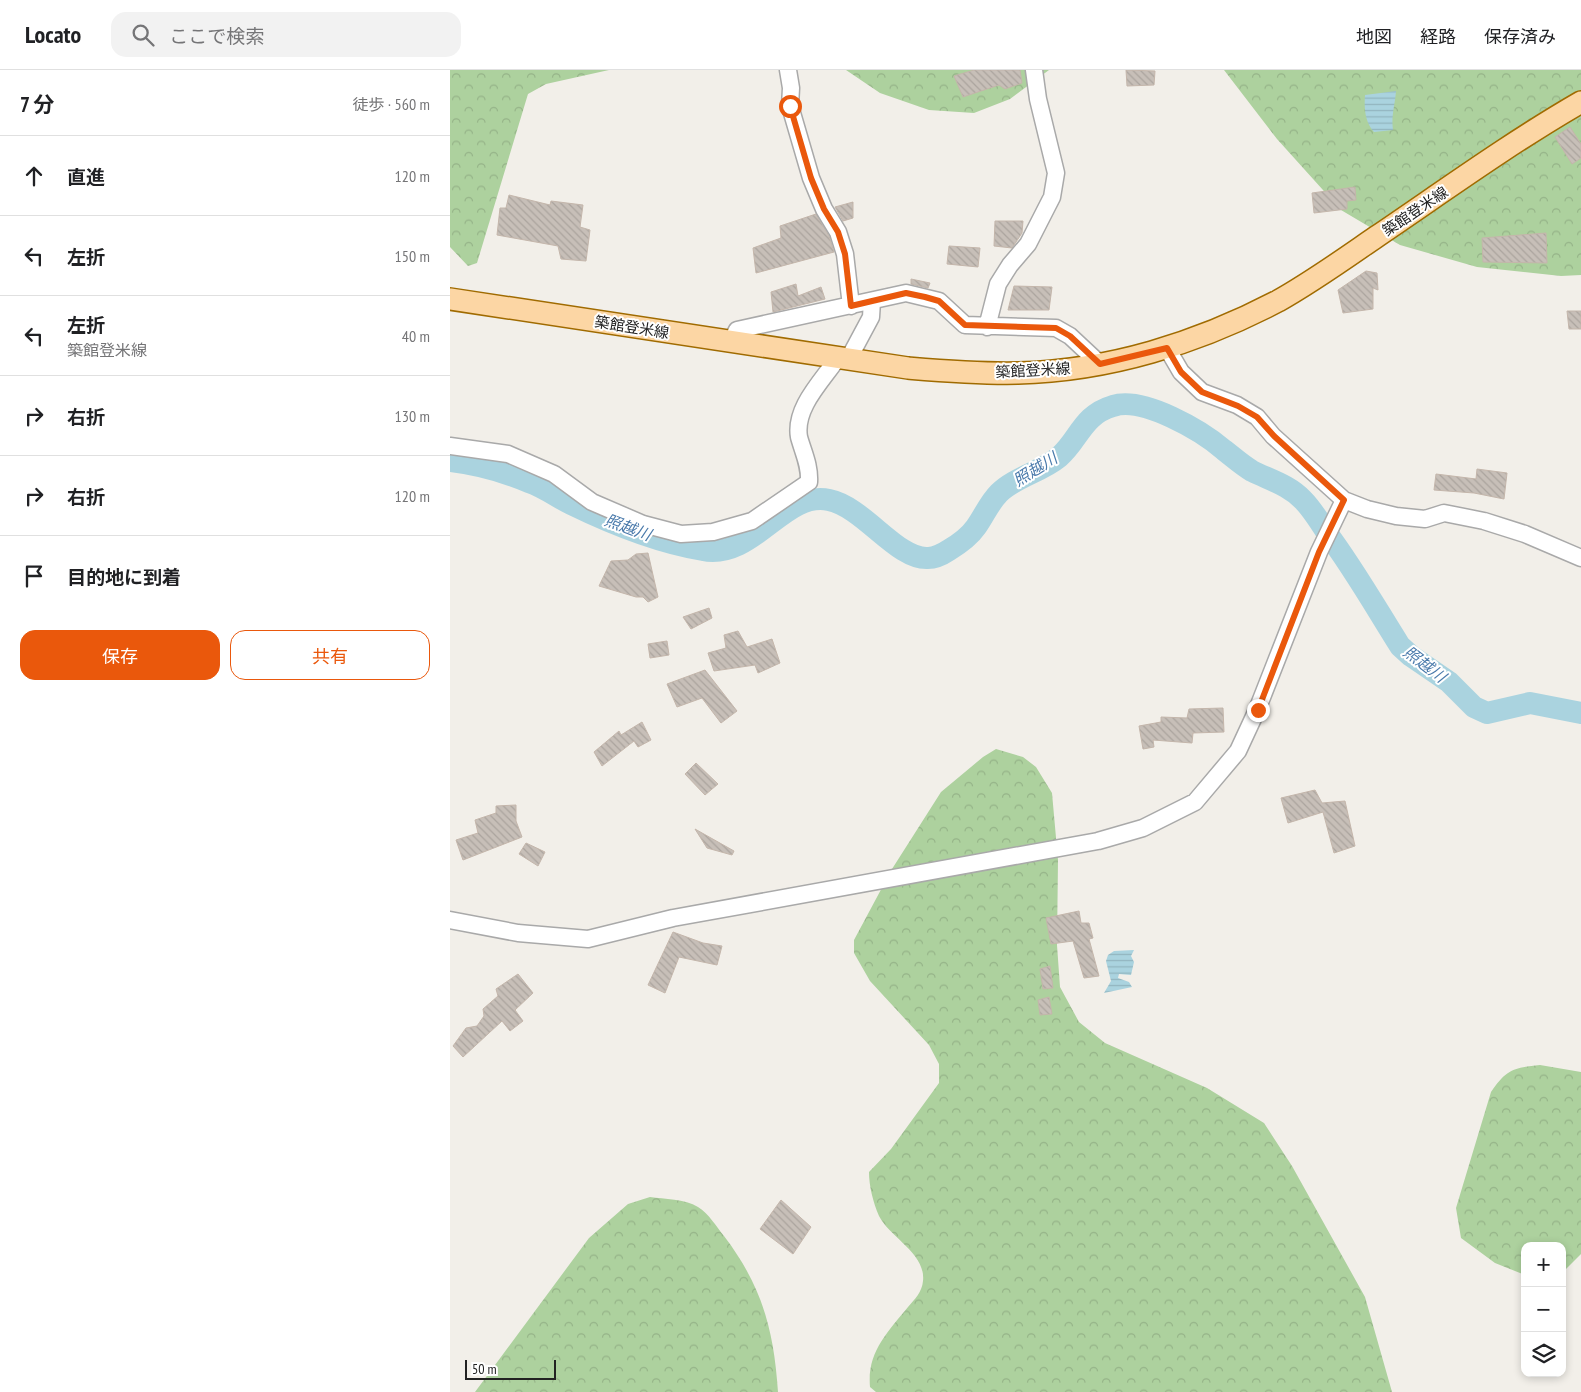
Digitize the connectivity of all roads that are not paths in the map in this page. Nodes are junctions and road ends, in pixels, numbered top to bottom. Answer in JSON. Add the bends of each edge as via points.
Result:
{"nodes":[{"id":1,"x":788,"y":70,"type":"edge"},
{"id":2,"x":1034,"y":70,"type":"edge"},
{"id":3,"x":1581,"y":102,"type":"edge"},
{"id":4,"x":450,"y":299,"type":"edge"},
{"id":5,"x":872,"y":302,"type":"junction"},
{"id":6,"x":851,"y":306,"type":"junction"},
{"id":7,"x":986,"y":327,"type":"junction"},
{"id":8,"x":731,"y":342,"type":"junction"},
{"id":9,"x":1167,"y":348,"type":"junction"},
{"id":10,"x":843,"y":360,"type":"junction"},
{"id":11,"x":1100,"y":364,"type":"junction"},
{"id":12,"x":450,"y":446,"type":"edge"},
{"id":13,"x":1344,"y":500,"type":"junction"},
{"id":14,"x":1581,"y":558,"type":"edge"},
{"id":15,"x":450,"y":920,"type":"edge"}],
"edges":[{"from":1,"to":6,"type":"street","via":[[790,106],[811,178],[838,232],[845,254]]},
{"from":2,"to":7,"type":"street","via":[[1056,172],[1054,189],[1028,244],[998,284]]},
{"from":3,"to":9,"type":"main road","name":"築館登米線","via":[[1539,126],[1278,301],[1222,328]]},
{"from":4,"to":8,"type":"main road","name":"築館登米線"},
{"from":5,"to":6,"type":"street"},
{"from":5,"to":7,"type":"street","via":[[906,293],[925,297],[939,301],[965,325]]},
{"from":5,"to":10,"type":"street","via":[[871,317]]},
{"from":6,"to":8,"type":"street","via":[[738,330]]},
{"from":7,"to":11,"type":"street","via":[[1056,328],[1070,336]]},
{"from":8,"to":10,"type":"main road","name":"築館登米線"},
{"from":9,"to":11,"type":"main road","name":"築館登米線"},
{"from":9,"to":13,"type":"street","via":[[1181,372],[1202,392],[1257,417]]},
{"from":10,"to":11,"type":"main road","name":"築館登米線","via":[[966,373],[1019,373]]},
{"from":10,"to":12,"type":"street","via":[[806,403],[799,419],[799,436],[810,471],[809,482],[752,520],[713,532],[681,534],[643,524],[592,502],[554,474],[508,454]]},
{"from":13,"to":14,"type":"street","via":[[1396,516],[1425,519],[1444,513],[1484,521]]},
{"from":13,"to":15,"type":"street","via":[[1319,552],[1258,710],[1238,751],[1195,802],[1143,828],[1098,841],[673,918],[588,939],[518,933]]}]}
